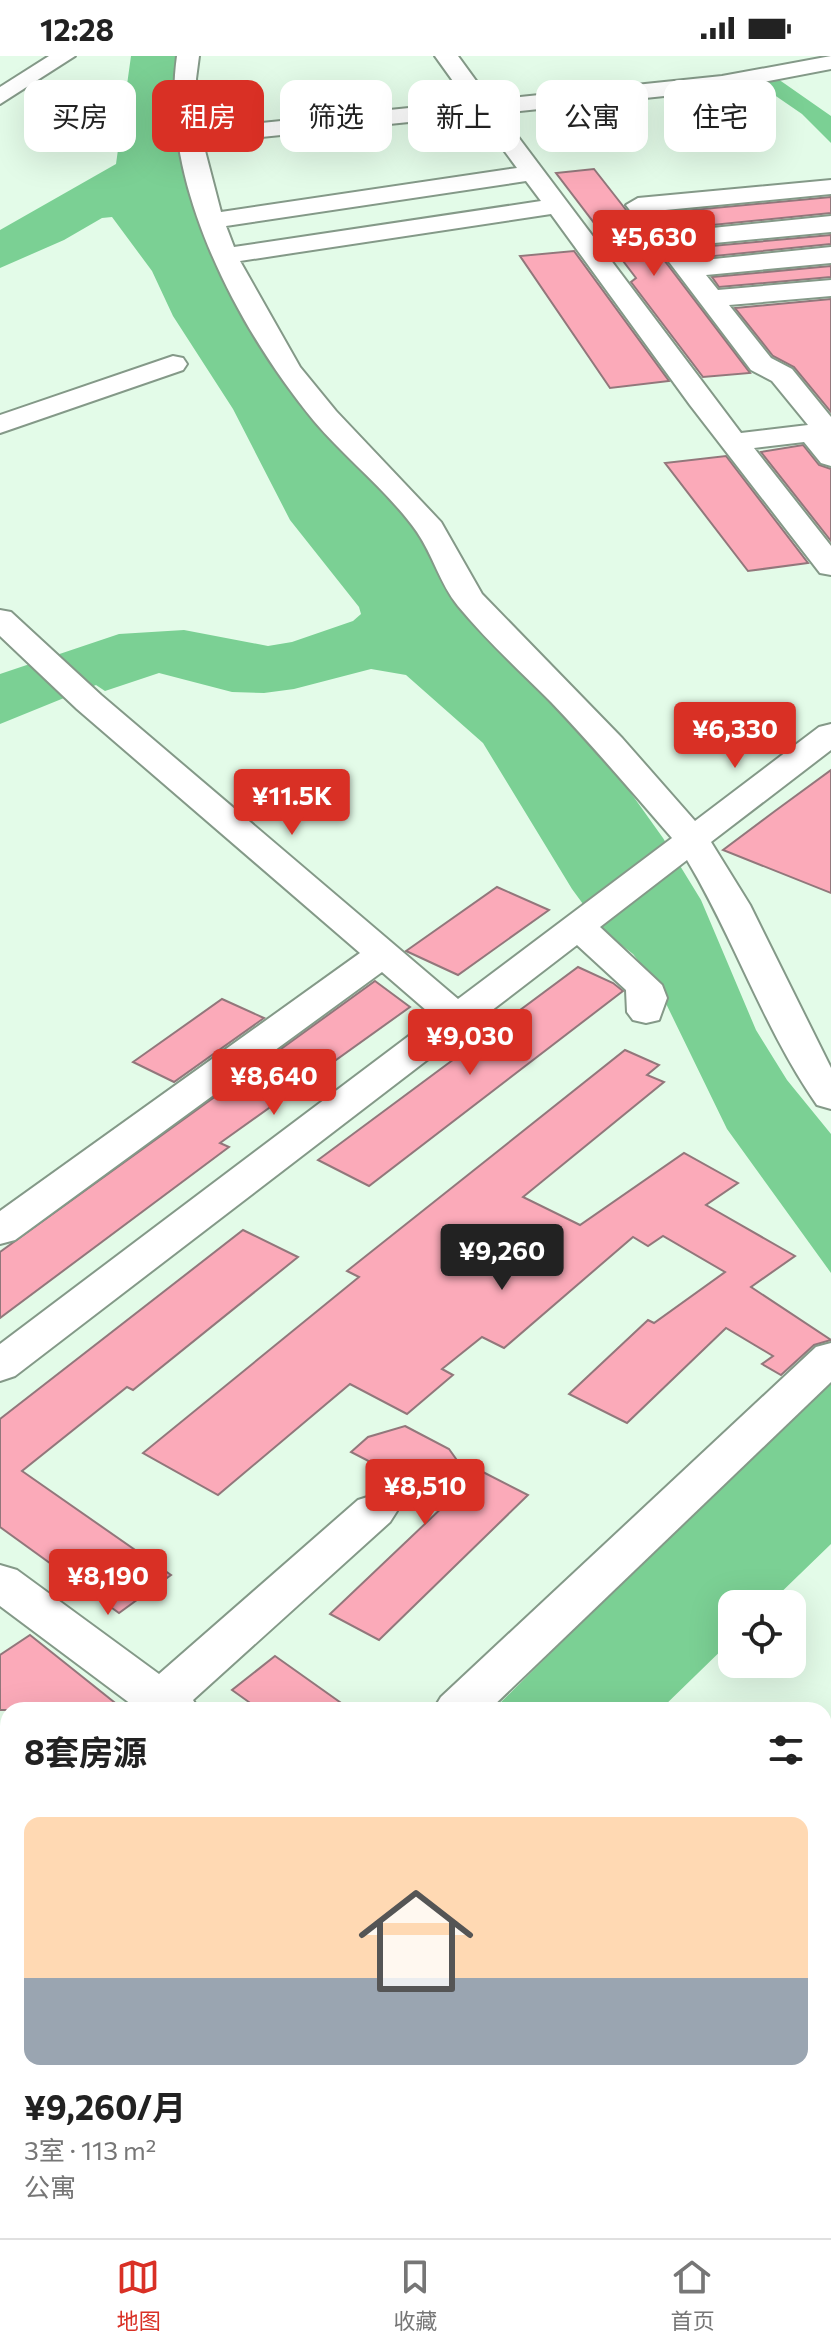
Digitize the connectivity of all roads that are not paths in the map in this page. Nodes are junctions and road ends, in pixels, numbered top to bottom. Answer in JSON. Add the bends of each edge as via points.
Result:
{"nodes":[{"id":1,"x":64,"y":56,"type":"edge"},
{"id":2,"x":188,"y":56,"type":"edge"},
{"id":3,"x":446,"y":56,"type":"edge"},
{"id":4,"x":710,"y":62,"type":"dead end"},
{"id":5,"x":831,"y":62,"type":"edge"},
{"id":6,"x":0,"y":67,"type":"edge"},
{"id":7,"x":36,"y":74,"type":"junction"},
{"id":8,"x":185,"y":80,"type":"edge"},
{"id":9,"x":464,"y":80,"type":"edge"},
{"id":10,"x":742,"y":80,"type":"joint"},
{"id":11,"x":664,"y":88,"type":"edge"},
{"id":12,"x":0,"y":97,"type":"edge"},
{"id":13,"x":520,"y":103,"type":"edge"},
{"id":14,"x":408,"y":115,"type":"edge"},
{"id":15,"x":264,"y":129,"type":"edge"},
{"id":16,"x":194,"y":152,"type":"edge"},
{"id":17,"x":517,"y":152,"type":"edge"},
{"id":18,"x":532,"y":173,"type":"junction"},
{"id":19,"x":831,"y":187,"type":"edge"},
{"id":20,"x":557,"y":206,"type":"junction"},
{"id":21,"x":211,"y":221,"type":"junction"},
{"id":22,"x":831,"y":224,"type":"edge"},
{"id":23,"x":666,"y":240,"type":"junction"},
{"id":24,"x":831,"y":255,"type":"edge"},
{"id":25,"x":224,"y":256,"type":"junction"},
{"id":26,"x":688,"y":269,"type":"junction"},
{"id":27,"x":831,"y":288,"type":"edge"},
{"id":28,"x":831,"y":301,"type":"edge"},
{"id":29,"x":716,"y":306,"type":"junction"},
{"id":30,"x":173,"y":364,"type":"dead end"},
{"id":31,"x":826,"y":422,"type":"edge"},
{"id":32,"x":0,"y":424,"type":"edge"},
{"id":33,"x":734,"y":442,"type":"junction"},
{"id":34,"x":831,"y":457,"type":"edge"},
{"id":35,"x":831,"y":566,"type":"edge"},
{"id":36,"x":0,"y":619,"type":"edge"},
{"id":37,"x":831,"y":734,"type":"edge"},
{"id":38,"x":684,"y":846,"type":"junction"},
{"id":39,"x":582,"y":922,"type":"junction"},
{"id":40,"x":383,"y":954,"type":"junction"},
{"id":41,"x":646,"y":1012,"type":"dead end"},
{"id":42,"x":457,"y":1018,"type":"junction"},
{"id":43,"x":831,"y":1097,"type":"edge"},
{"id":44,"x":0,"y":1231,"type":"edge"},
{"id":45,"x":831,"y":1357,"type":"edge"},
{"id":46,"x":0,"y":1366,"type":"edge"},
{"id":47,"x":374,"y":1511,"type":"dead end"},
{"id":48,"x":0,"y":1582,"type":"edge"},
{"id":49,"x":163,"y":1702,"type":"edge"},
{"id":50,"x":170,"y":1702,"type":"edge"},
{"id":51,"x":466,"y":1702,"type":"edge"}],
"edges":[{"from":1,"to":7,"type":"street"},
{"from":2,"to":8,"type":"street"},
{"from":3,"to":9,"type":"street"},
{"from":4,"to":10,"type":"street"},
{"from":5,"to":10,"type":"street"},
{"from":6,"to":7,"type":"street"},
{"from":7,"to":12,"type":"street"},
{"from":11,"to":13,"type":"street"},
{"from":14,"to":15,"type":"street"},
{"from":16,"to":21,"type":"street"},
{"from":17,"to":18,"type":"street"},
{"from":18,"to":20,"type":"street"},
{"from":18,"to":21,"type":"street"},
{"from":19,"to":23,"type":"street","via":[[638,205]]},
{"from":20,"to":25,"type":"street"},
{"from":20,"to":33,"type":"street"},
{"from":21,"to":25,"type":"street"},
{"from":22,"to":23,"type":"street"},
{"from":23,"to":26,"type":"street"},
{"from":24,"to":26,"type":"street"},
{"from":25,"to":38,"type":"street","via":[[288,370],[430,528],[469,599],[610,745]]},
{"from":26,"to":29,"type":"street"},
{"from":27,"to":29,"type":"street"},
{"from":28,"to":29,"type":"street"},
{"from":29,"to":31,"type":"street","via":[[761,364],[782,375]]},
{"from":30,"to":32,"type":"street"},
{"from":33,"to":34,"type":"street","via":[[811,433]]},
{"from":33,"to":35,"type":"street"},
{"from":36,"to":40,"type":"street"},
{"from":37,"to":38,"type":"street"},
{"from":38,"to":39,"type":"street"},
{"from":38,"to":43,"type":"street","via":[[732,905],[801,1052]]},
{"from":39,"to":41,"type":"street","via":[[643,985]]},
{"from":39,"to":42,"type":"street"},
{"from":40,"to":42,"type":"street"},
{"from":40,"to":44,"type":"street"},
{"from":42,"to":46,"type":"street"},
{"from":45,"to":51,"type":"street"},
{"from":47,"to":50,"type":"street"},
{"from":48,"to":49,"type":"street"}]}
